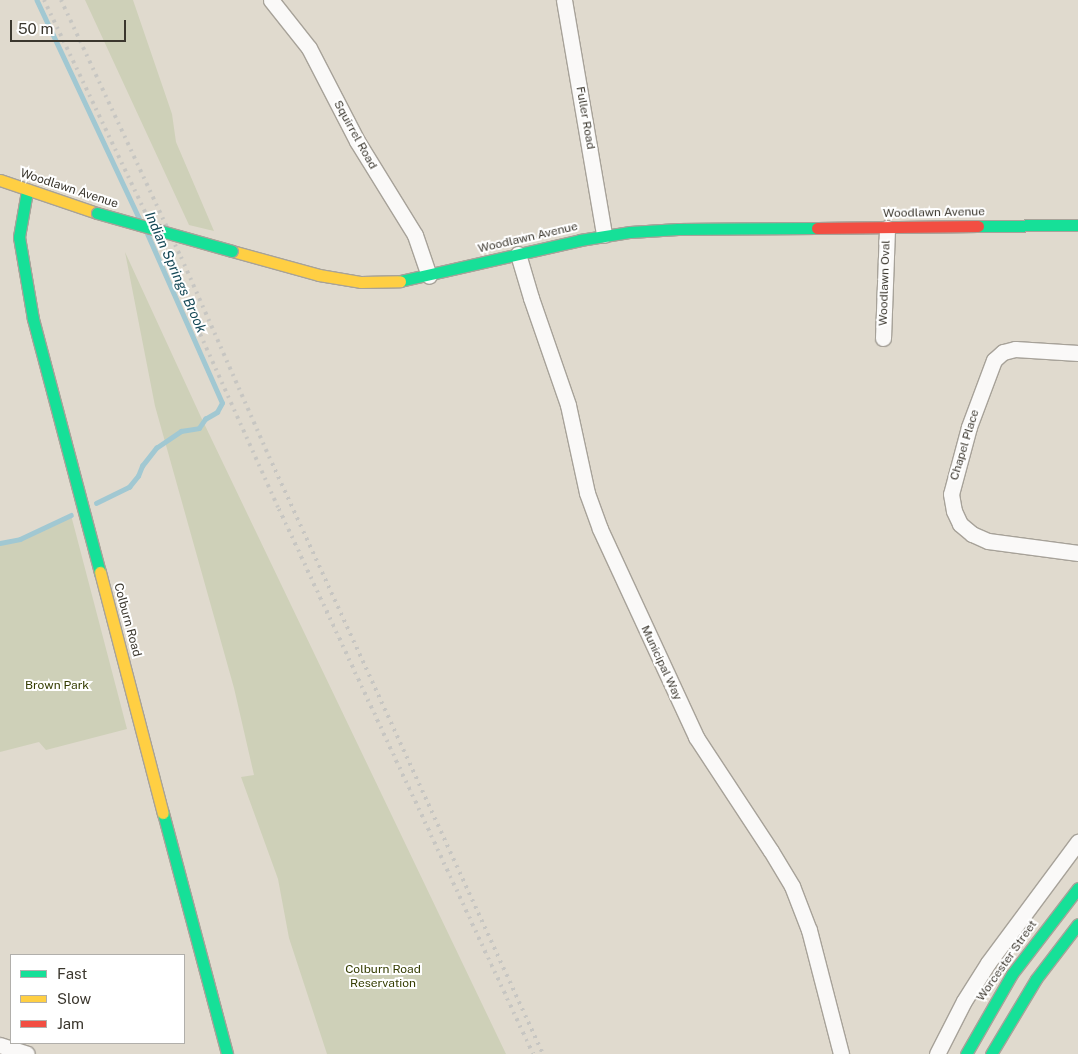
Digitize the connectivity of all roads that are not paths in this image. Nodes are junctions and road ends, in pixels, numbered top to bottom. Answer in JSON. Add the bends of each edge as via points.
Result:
{"nodes":[{"id":1,"x":270,"y":0,"type":"edge"},
{"id":2,"x":564,"y":0,"type":"edge"},
{"id":3,"x":0,"y":180,"type":"edge"},
{"id":4,"x":27,"y":191,"type":"junction"},
{"id":5,"x":1078,"y":225,"type":"edge"},
{"id":6,"x":888,"y":228,"type":"junction"},
{"id":7,"x":604,"y":236,"type":"junction"},
{"id":8,"x":518,"y":254,"type":"junction"},
{"id":9,"x":429,"y":276,"type":"junction"},
{"id":10,"x":883,"y":338,"type":"dead end"},
{"id":11,"x":1078,"y":353,"type":"edge"},
{"id":12,"x":1078,"y":553,"type":"edge"},
{"id":13,"x":1078,"y":842,"type":"edge"},
{"id":14,"x":1078,"y":888,"type":"edge"},
{"id":15,"x":1078,"y":924,"type":"edge"},
{"id":16,"x":0,"y":1045,"type":"edge"},
{"id":17,"x":27,"y":1054,"type":"edge"},
{"id":18,"x":227,"y":1054,"type":"edge"},
{"id":19,"x":841,"y":1054,"type":"edge"},
{"id":20,"x":937,"y":1054,"type":"edge"},
{"id":21,"x":966,"y":1054,"type":"edge"},
{"id":22,"x":991,"y":1054,"type":"edge"}],
"edges":[{"from":1,"to":9,"type":"street","name":"Squirrel Road","via":[[314,56],[362,150],[418,240]]},
{"from":2,"to":7,"type":"street","name":"Fuller Road"},
{"from":3,"to":4,"type":"main road","name":"Woodlawn Avenue"},
{"from":4,"to":9,"type":"main road","name":"Woodlawn Avenue","bridge":true,"via":[[319,274],[361,282],[395,282]]},
{"from":4,"to":18,"type":"main road","name":"Colburn Road","via":[[19,237],[33,319]]},
{"from":5,"to":6,"type":"main road","name":"Woodlawn Avenue"},
{"from":6,"to":7,"type":"main road","name":"Woodlawn Avenue","via":[[678,230]]},
{"from":6,"to":10,"type":"street","name":"Woodlawn Oval"},
{"from":7,"to":8,"type":"main road","name":"Woodlawn Avenue"},
{"from":8,"to":9,"type":"main road","name":"Woodlawn Avenue"},
{"from":8,"to":19,"type":"street","name":"Municipal Way","via":[[566,399],[587,493],[600,529],[696,737],[792,886],[812,940]]},
{"from":11,"to":12,"type":"street","name":"Chapel Place","via":[[1015,349],[1003,352],[994,360],[969,427],[950,494],[960,524],[972,534],[988,541]]},
{"from":13,"to":20,"type":"street","via":[[988,963]]},
{"from":14,"to":21,"type":"main road","name":"Worcester Street","via":[[1012,974]]},
{"from":15,"to":22,"type":"main road","via":[[1036,979]]},
{"from":16,"to":17,"type":"street"}]}
